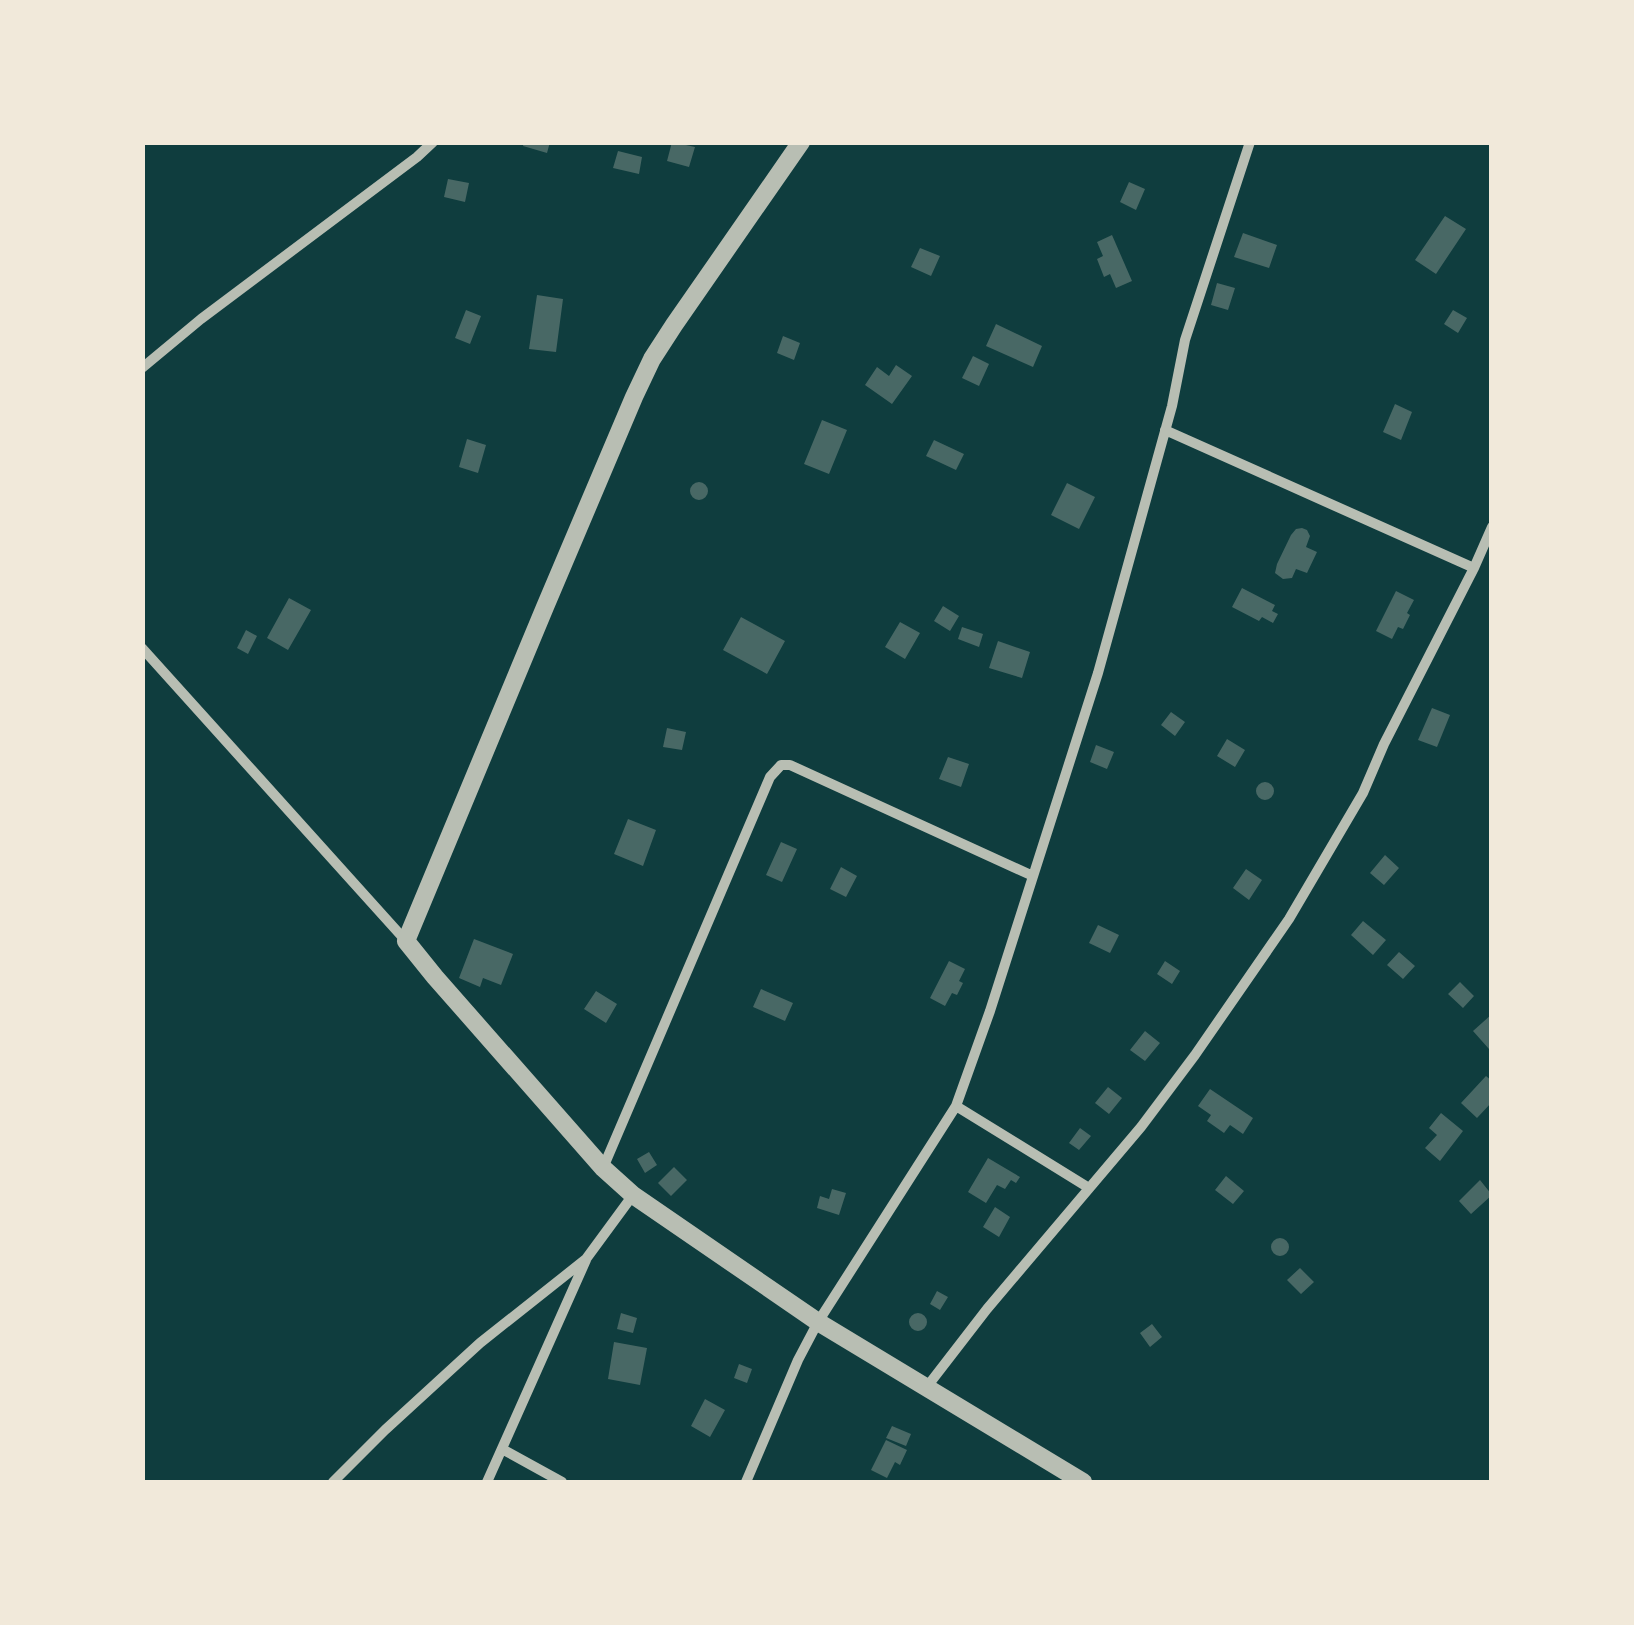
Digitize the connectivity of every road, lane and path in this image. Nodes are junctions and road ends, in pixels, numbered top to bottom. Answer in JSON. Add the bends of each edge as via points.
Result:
{"nodes":[{"id":1,"x":433,"y":142,"type":"edge"},
{"id":2,"x":801,"y":142,"type":"edge"},
{"id":3,"x":1250,"y":142,"type":"edge"},
{"id":4,"x":142,"y":368,"type":"edge"},
{"id":5,"x":1165,"y":430,"type":"junction"},
{"id":6,"x":1492,"y":527,"type":"edge"},
{"id":7,"x":1474,"y":568,"type":"junction"},
{"id":8,"x":142,"y":648,"type":"edge"},
{"id":9,"x":1033,"y":876,"type":"junction"},
{"id":10,"x":406,"y":941,"type":"junction"},
{"id":11,"x":956,"y":1106,"type":"junction"},
{"id":12,"x":604,"y":1168,"type":"junction"},
{"id":13,"x":1089,"y":1188,"type":"junction"},
{"id":14,"x":633,"y":1195,"type":"junction"},
{"id":15,"x":586,"y":1258,"type":"junction"},
{"id":16,"x":818,"y":1322,"type":"junction"},
{"id":17,"x":926,"y":1388,"type":"junction"},
{"id":18,"x":502,"y":1449,"type":"junction"},
{"id":19,"x":332,"y":1482,"type":"edge"},
{"id":20,"x":486,"y":1482,"type":"edge"},
{"id":21,"x":562,"y":1482,"type":"edge"},
{"id":22,"x":746,"y":1482,"type":"edge"},
{"id":23,"x":1083,"y":1482,"type":"edge"}],
"edges":[{"from":1,"to":4,"type":"street"},
{"from":2,"to":10,"type":"street","via":[[646,372]]},
{"from":3,"to":5,"type":"street","via":[[1185,340]]},
{"from":5,"to":7,"type":"street"},
{"from":5,"to":9,"type":"street"},
{"from":6,"to":7,"type":"street"},
{"from":7,"to":13,"type":"street","via":[[1363,793],[1289,919],[1196,1055]]},
{"from":8,"to":10,"type":"street"},
{"from":9,"to":11,"type":"street"},
{"from":9,"to":12,"type":"street","via":[[781,765]]},
{"from":10,"to":12,"type":"street"},
{"from":11,"to":13,"type":"street"},
{"from":11,"to":16,"type":"street"},
{"from":12,"to":14,"type":"street"},
{"from":13,"to":17,"type":"street"},
{"from":14,"to":15,"type":"street"},
{"from":14,"to":16,"type":"street"},
{"from":15,"to":18,"type":"street"},
{"from":15,"to":19,"type":"street","via":[[480,1343]]},
{"from":16,"to":17,"type":"street"},
{"from":16,"to":22,"type":"street"},
{"from":17,"to":23,"type":"street"},
{"from":18,"to":20,"type":"street"},
{"from":18,"to":21,"type":"street"}]}
